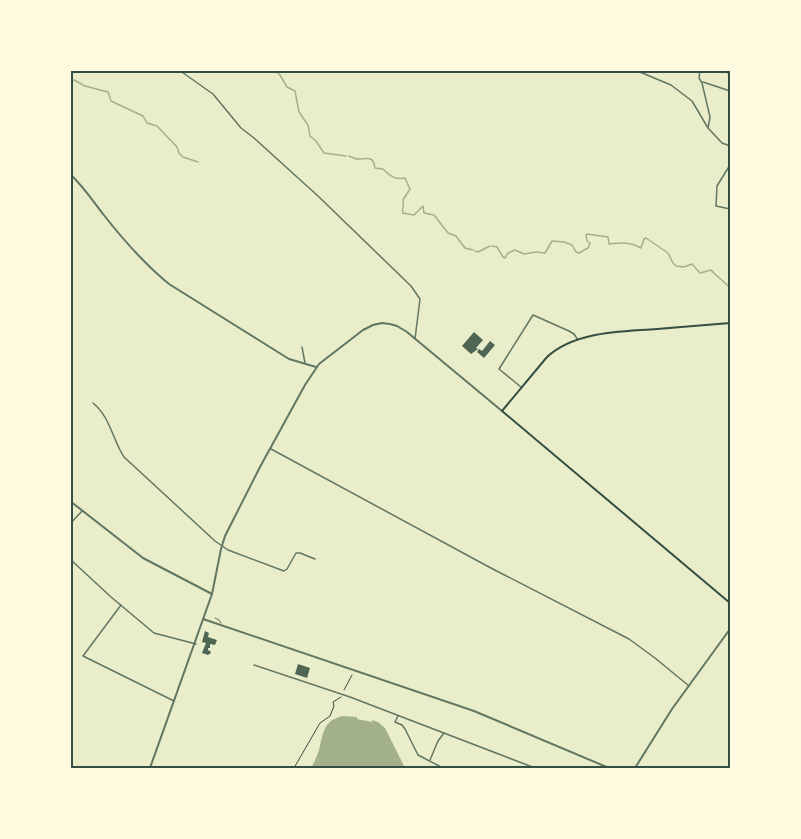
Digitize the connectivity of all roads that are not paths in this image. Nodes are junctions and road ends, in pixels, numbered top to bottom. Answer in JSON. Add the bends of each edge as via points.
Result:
{"nodes":[{"id":1,"x":179,"y":70,"type":"edge"},
{"id":2,"x":635,"y":70,"type":"edge"},
{"id":3,"x":723,"y":70,"type":"edge"},
{"id":4,"x":699,"y":72,"type":"edge"},
{"id":5,"x":730,"y":74,"type":"edge"},
{"id":6,"x":702,"y":82,"type":"junction"},
{"id":7,"x":730,"y":91,"type":"edge"},
{"id":8,"x":708,"y":129,"type":"junction"},
{"id":9,"x":730,"y":146,"type":"edge"},
{"id":10,"x":730,"y":165,"type":"edge"},
{"id":11,"x":70,"y":174,"type":"edge"},
{"id":12,"x":730,"y":209,"type":"edge"},
{"id":13,"x":730,"y":323,"type":"edge"},
{"id":14,"x":415,"y":339,"type":"junction"},
{"id":15,"x":578,"y":340,"type":"junction"},
{"id":16,"x":302,"y":347,"type":"dead end"},
{"id":17,"x":305,"y":363,"type":"junction"},
{"id":18,"x":316,"y":367,"type":"junction"},
{"id":19,"x":522,"y":387,"type":"junction"},
{"id":20,"x":93,"y":403,"type":"dead end"},
{"id":21,"x":502,"y":411,"type":"junction"},
{"id":22,"x":270,"y":449,"type":"junction"},
{"id":23,"x":70,"y":501,"type":"edge"},
{"id":24,"x":82,"y":510,"type":"junction"},
{"id":25,"x":70,"y":524,"type":"edge"},
{"id":26,"x":222,"y":546,"type":"junction"},
{"id":27,"x":70,"y":559,"type":"edge"},
{"id":28,"x":315,"y":559,"type":"dead end"},
{"id":29,"x":212,"y":594,"type":"junction"},
{"id":30,"x":730,"y":603,"type":"edge"},
{"id":31,"x":120,"y":605,"type":"junction"},
{"id":32,"x":215,"y":618,"type":"dead end"},
{"id":33,"x":203,"y":619,"type":"junction"},
{"id":34,"x":220,"y":626,"type":"junction"},
{"id":35,"x":730,"y":629,"type":"edge"},
{"id":36,"x":196,"y":644,"type":"junction"},
{"id":37,"x":254,"y":664,"type":"dead end"},
{"id":38,"x":689,"y":686,"type":"junction"},
{"id":39,"x":175,"y":702,"type":"junction"},
{"id":40,"x":398,"y":715,"type":"junction"},
{"id":41,"x":444,"y":733,"type":"junction"},
{"id":42,"x":429,"y":761,"type":"junction"},
{"id":43,"x":150,"y":768,"type":"edge"},
{"id":44,"x":443,"y":768,"type":"edge"},
{"id":45,"x":535,"y":768,"type":"edge"},
{"id":46,"x":609,"y":768,"type":"edge"},
{"id":47,"x":635,"y":768,"type":"edge"}],
"edges":[{"from":1,"to":14,"type":"street","via":[[213,94],[241,128],[318,196],[418,294]]},
{"from":2,"to":8,"type":"street","via":[[671,85],[692,101]]},
{"from":3,"to":5,"type":"street"},
{"from":4,"to":6,"type":"street"},
{"from":6,"to":7,"type":"street"},
{"from":6,"to":8,"type":"street","via":[[710,117]]},
{"from":8,"to":9,"type":"street"},
{"from":10,"to":12,"type":"street","via":[[717,186],[716,206]]},
{"from":11,"to":17,"type":"street","via":[[169,284],[289,359]]},
{"from":13,"to":15,"type":"main road","via":[[613,332]]},
{"from":14,"to":18,"type":"street","via":[[402,328],[378,324],[363,330]]},
{"from":14,"to":21,"type":"street"},
{"from":15,"to":19,"type":"main road","via":[[551,354]]},
{"from":15,"to":19,"type":"street","via":[[569,331],[533,315],[499,369]]},
{"from":16,"to":17,"type":"street"},
{"from":17,"to":18,"type":"street"},
{"from":18,"to":22,"type":"street"},
{"from":19,"to":21,"type":"main road"},
{"from":20,"to":26,"type":"street","via":[[106,417],[124,457]]},
{"from":21,"to":30,"type":"main road"},
{"from":22,"to":26,"type":"street"},
{"from":22,"to":38,"type":"street","via":[[629,639]]},
{"from":23,"to":24,"type":"street"},
{"from":24,"to":25,"type":"street"},
{"from":24,"to":29,"type":"street","via":[[143,558]]},
{"from":26,"to":28,"type":"street","via":[[284,571],[296,553]]},
{"from":26,"to":29,"type":"street"},
{"from":27,"to":31,"type":"street"},
{"from":29,"to":33,"type":"street"},
{"from":31,"to":36,"type":"street","via":[[154,633]]},
{"from":31,"to":39,"type":"street","via":[[83,655]]},
{"from":32,"to":34,"type":"lane"},
{"from":33,"to":34,"type":"street"},
{"from":33,"to":36,"type":"street"},
{"from":34,"to":46,"type":"street","via":[[474,711]]},
{"from":35,"to":38,"type":"street"},
{"from":36,"to":39,"type":"street"},
{"from":37,"to":40,"type":"street"},
{"from":38,"to":47,"type":"street"},
{"from":39,"to":43,"type":"street"},
{"from":40,"to":41,"type":"street"},
{"from":40,"to":42,"type":"street","via":[[395,722],[405,729],[418,755]]},
{"from":41,"to":42,"type":"street"},
{"from":41,"to":45,"type":"street"},
{"from":42,"to":44,"type":"street"}]}
